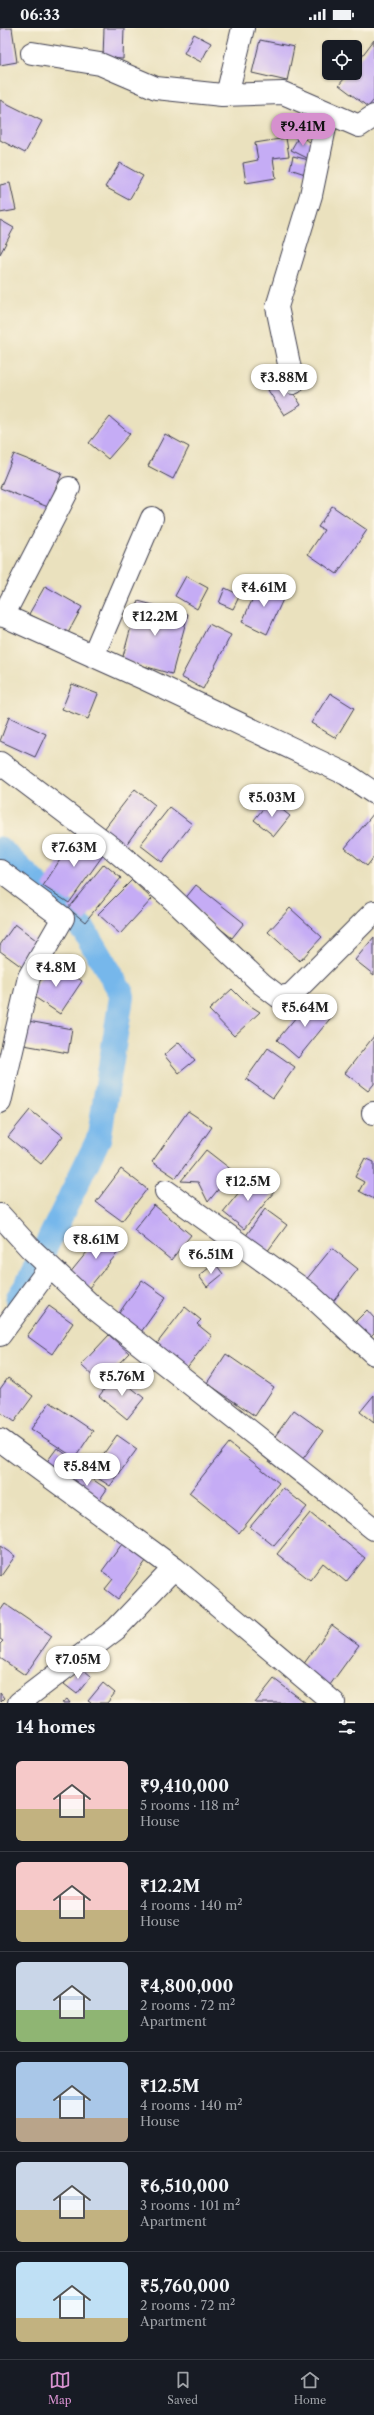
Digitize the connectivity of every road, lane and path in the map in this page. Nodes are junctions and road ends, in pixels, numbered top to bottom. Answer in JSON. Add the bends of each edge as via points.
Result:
{"nodes":[{"id":1,"x":243,"y":28,"type":"edge"},
{"id":2,"x":32,"y":53,"type":"dead end"},
{"id":3,"x":227,"y":94,"type":"junction"},
{"id":4,"x":328,"y":113,"type":"junction"},
{"id":5,"x":369,"y":125,"type":"edge"},
{"id":6,"x":293,"y":383,"type":"dead end"},
{"id":7,"x":69,"y":488,"type":"dead end"},
{"id":8,"x":152,"y":518,"type":"dead end"},
{"id":9,"x":2,"y":615,"type":"edge"},
{"id":10,"x":93,"y":656,"type":"junction"},
{"id":11,"x":0,"y":763,"type":"edge"},
{"id":12,"x":374,"y":793,"type":"edge"},
{"id":13,"x":0,"y":871,"type":"edge"},
{"id":14,"x":374,"y":912,"type":"edge"},
{"id":15,"x":0,"y":1102,"type":"edge"},
{"id":16,"x":166,"y":1191,"type":"dead end"},
{"id":17,"x":0,"y":1215,"type":"edge"},
{"id":18,"x":50,"y":1267,"type":"junction"},
{"id":19,"x":0,"y":1335,"type":"edge"},
{"id":20,"x":374,"y":1354,"type":"edge"},
{"id":21,"x":0,"y":1440,"type":"edge"},
{"id":22,"x":374,"y":1529,"type":"edge"},
{"id":23,"x":174,"y":1568,"type":"junction"},
{"id":24,"x":332,"y":1702,"type":"edge"},
{"id":25,"x":19,"y":1703,"type":"edge"}],
"edges":[{"from":1,"to":3,"type":"street"},
{"from":2,"to":3,"type":"street","via":[[100,64],[156,88]]},
{"from":3,"to":4,"type":"street","via":[[283,93]]},
{"from":4,"to":5,"type":"street"},
{"from":4,"to":6,"type":"street","via":[[311,195],[277,307]]},
{"from":7,"to":9,"type":"street"},
{"from":8,"to":10,"type":"street"},
{"from":9,"to":10,"type":"street"},
{"from":10,"to":12,"type":"street","via":[[346,774]]},
{"from":11,"to":14,"type":"street","via":[[111,847],[167,894],[262,984],[279,996],[291,995]]},
{"from":13,"to":15,"type":"street","via":[[64,918],[29,977]]},
{"from":16,"to":20,"type":"street","via":[[308,1293]]},
{"from":17,"to":18,"type":"street"},
{"from":18,"to":19,"type":"street"},
{"from":18,"to":22,"type":"street","via":[[94,1308]]},
{"from":21,"to":23,"type":"street"},
{"from":23,"to":24,"type":"street"},
{"from":23,"to":25,"type":"street","via":[[116,1629]]}]}
